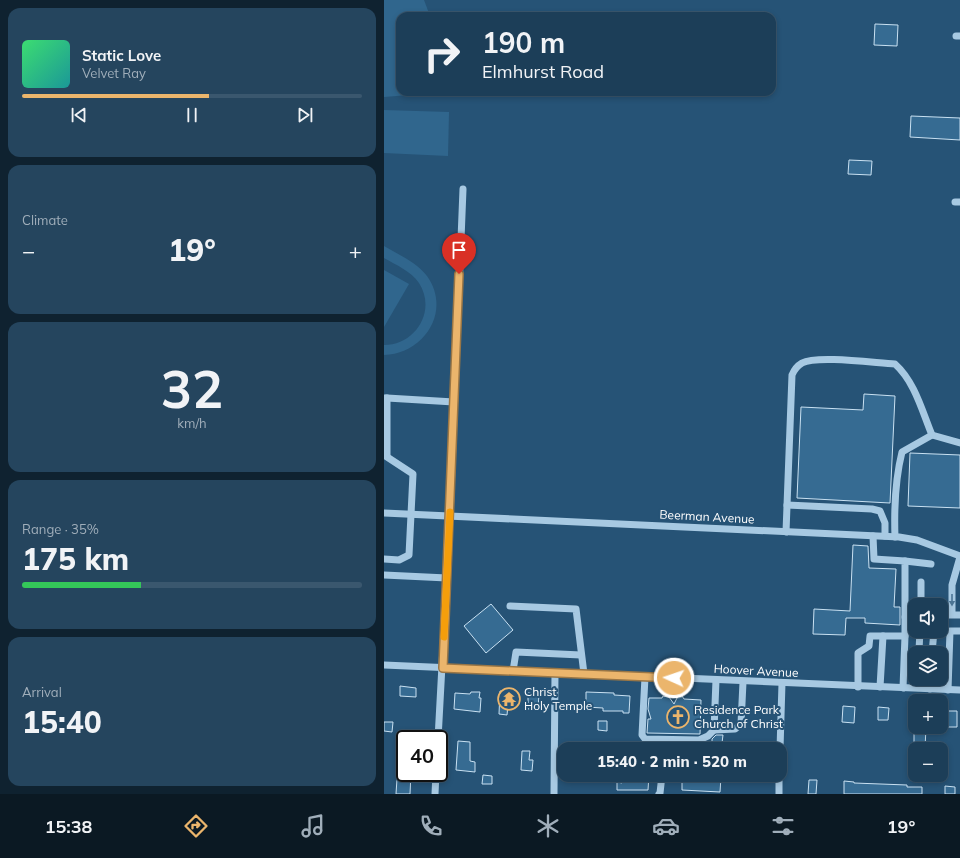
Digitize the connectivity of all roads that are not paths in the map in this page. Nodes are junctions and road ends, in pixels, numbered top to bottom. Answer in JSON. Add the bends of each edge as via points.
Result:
{"nodes":[{"id":1,"x":463,"y":189,"type":"dead end"},
{"id":2,"x":386,"y":398,"type":"edge"},
{"id":3,"x":454,"y":402,"type":"junction"},
{"id":4,"x":386,"y":422,"type":"edge"},
{"id":5,"x":932,"y":435,"type":"junction"},
{"id":6,"x":960,"y":443,"type":"edge"},
{"id":7,"x":386,"y":455,"type":"edge"},
{"id":8,"x":787,"y":505,"type":"junction"},
{"id":9,"x":384,"y":513,"type":"edge"},
{"id":10,"x":411,"y":514,"type":"junction"},
{"id":11,"x":450,"y":517,"type":"junction"},
{"id":12,"x":786,"y":532,"type":"junction"},
{"id":13,"x":873,"y":536,"type":"junction"},
{"id":14,"x":885,"y":536,"type":"junction"},
{"id":15,"x":895,"y":537,"type":"junction"},
{"id":16,"x":960,"y":557,"type":"edge"},
{"id":17,"x":384,"y":559,"type":"edge"},
{"id":18,"x":905,"y":561,"type":"junction"},
{"id":19,"x":931,"y":564,"type":"dead end"},
{"id":20,"x":384,"y":575,"type":"edge"},
{"id":21,"x":447,"y":578,"type":"junction"},
{"id":22,"x":921,"y":582,"type":"dead end"},
{"id":23,"x":952,"y":584,"type":"junction"},
{"id":24,"x":960,"y":585,"type":"edge"},
{"id":25,"x":920,"y":598,"type":"edge"},
{"id":26,"x":510,"y":606,"type":"dead end"},
{"id":27,"x":948,"y":614,"type":"edge"},
{"id":28,"x":952,"y":614,"type":"junction"},
{"id":29,"x":960,"y":615,"type":"edge"},
{"id":30,"x":905,"y":616,"type":"junction"},
{"id":31,"x":908,"y":616,"type":"edge"},
{"id":32,"x":960,"y":631,"type":"edge"},
{"id":33,"x":882,"y":636,"type":"junction"},
{"id":34,"x":905,"y":636,"type":"junction"},
{"id":35,"x":581,"y":655,"type":"junction"},
{"id":36,"x":384,"y":665,"type":"edge"},
{"id":37,"x":443,"y":668,"type":"junction"},
{"id":38,"x":513,"y":671,"type":"junction"},
{"id":39,"x":555,"y":673,"type":"junction"},
{"id":40,"x":584,"y":674,"type":"junction"},
{"id":41,"x":645,"y":677,"type":"junction"},
{"id":42,"x":716,"y":680,"type":"junction"},
{"id":43,"x":743,"y":682,"type":"junction"},
{"id":44,"x":782,"y":684,"type":"junction"},
{"id":45,"x":858,"y":686,"type":"junction"},
{"id":46,"x":930,"y":686,"type":"edge"},
{"id":47,"x":880,"y":687,"type":"junction"},
{"id":48,"x":903,"y":688,"type":"junction"},
{"id":49,"x":930,"y":689,"type":"junction"},
{"id":50,"x":948,"y":690,"type":"junction"},
{"id":51,"x":960,"y":690,"type":"edge"},
{"id":52,"x":439,"y":730,"type":"edge"},
{"id":53,"x":714,"y":730,"type":"junction"},
{"id":54,"x":665,"y":740,"type":"joint"},
{"id":55,"x":780,"y":742,"type":"edge"},
{"id":56,"x":436,"y":782,"type":"edge"},
{"id":57,"x":661,"y":782,"type":"edge"},
{"id":58,"x":779,"y":782,"type":"edge"},
{"id":59,"x":435,"y":794,"type":"edge"},
{"id":60,"x":554,"y":794,"type":"edge"},
{"id":61,"x":659,"y":794,"type":"edge"},
{"id":62,"x":779,"y":794,"type":"edge"}],
"edges":[{"from":1,"to":3,"type":"street"},
{"from":2,"to":3,"type":"street"},
{"from":2,"to":4,"type":"street"},
{"from":3,"to":11,"type":"street"},
{"from":4,"to":7,"type":"street"},
{"from":5,"to":6,"type":"street"},
{"from":5,"to":8,"type":"street","via":[[913,388],[895,364],[822,360],[802,363],[792,375]]},
{"from":5,"to":15,"type":"street","via":[[902,452],[894,512]]},
{"from":7,"to":10,"type":"street","via":[[413,474]]},
{"from":8,"to":12,"type":"street"},
{"from":8,"to":14,"type":"street","via":[[880,511],[885,523]]},
{"from":9,"to":10,"type":"street","name":"Beerman Avenue"},
{"from":10,"to":11,"type":"street","name":"Beerman Avenue"},
{"from":10,"to":17,"type":"street","via":[[409,555],[399,560]]},
{"from":11,"to":12,"type":"street","name":"Beerman Avenue"},
{"from":11,"to":21,"type":"street"},
{"from":12,"to":13,"type":"street","name":"Beerman Avenue"},
{"from":13,"to":14,"type":"street","name":"Beerman Avenue"},
{"from":13,"to":18,"type":"street","via":[[874,559]]},
{"from":14,"to":15,"type":"street","name":"Beerman Avenue"},
{"from":15,"to":16,"type":"street","name":"Beerman Avenue","via":[[917,540]]},
{"from":16,"to":23,"type":"street"},
{"from":18,"to":19,"type":"street"},
{"from":18,"to":30,"type":"street"},
{"from":20,"to":21,"type":"street"},
{"from":21,"to":37,"type":"street"},
{"from":22,"to":25,"type":"street"},
{"from":23,"to":24,"type":"street"},
{"from":23,"to":28,"type":"street","one_way":true},
{"from":26,"to":35,"type":"street","via":[[576,609]]},
{"from":27,"to":28,"type":"street"},
{"from":28,"to":29,"type":"street"},
{"from":30,"to":31,"type":"street"},
{"from":30,"to":34,"type":"street"},
{"from":32,"to":50,"type":"street","via":[[950,631]]},
{"from":33,"to":34,"type":"street"},
{"from":33,"to":45,"type":"street","via":[[870,636],[869,646],[858,653]]},
{"from":33,"to":47,"type":"street"},
{"from":34,"to":48,"type":"street"},
{"from":35,"to":38,"type":"street","via":[[516,652]]},
{"from":35,"to":40,"type":"street"},
{"from":36,"to":37,"type":"street","name":"Hoover Avenue"},
{"from":37,"to":38,"type":"street","name":"Hoover Avenue"},
{"from":37,"to":52,"type":"street"},
{"from":38,"to":39,"type":"street","name":"Hoover Avenue"},
{"from":39,"to":40,"type":"street","name":"Hoover Avenue"},
{"from":39,"to":60,"type":"street"},
{"from":40,"to":41,"type":"street","name":"Hoover Avenue"},
{"from":41,"to":42,"type":"street","name":"Hoover Avenue"},
{"from":41,"to":54,"type":"street","via":[[642,735],[645,739]]},
{"from":42,"to":43,"type":"street","name":"Hoover Avenue"},
{"from":42,"to":53,"type":"street"},
{"from":43,"to":44,"type":"street","name":"Hoover Avenue"},
{"from":43,"to":53,"type":"street","via":[[740,724],[735,729]]},
{"from":44,"to":45,"type":"street","name":"Hoover Avenue"},
{"from":44,"to":55,"type":"street"},
{"from":45,"to":47,"type":"street","name":"Hoover Avenue"},
{"from":46,"to":49,"type":"street"},
{"from":47,"to":48,"type":"street","name":"Hoover Avenue"},
{"from":48,"to":49,"type":"street","name":"Hoover Avenue"},
{"from":49,"to":50,"type":"street","name":"Hoover Avenue"},
{"from":50,"to":51,"type":"street","name":"Hoover Avenue"},
{"from":53,"to":54,"type":"street","via":[[699,740]]},
{"from":56,"to":59,"type":"street"},
{"from":57,"to":61,"type":"street"},
{"from":58,"to":62,"type":"street"}]}
